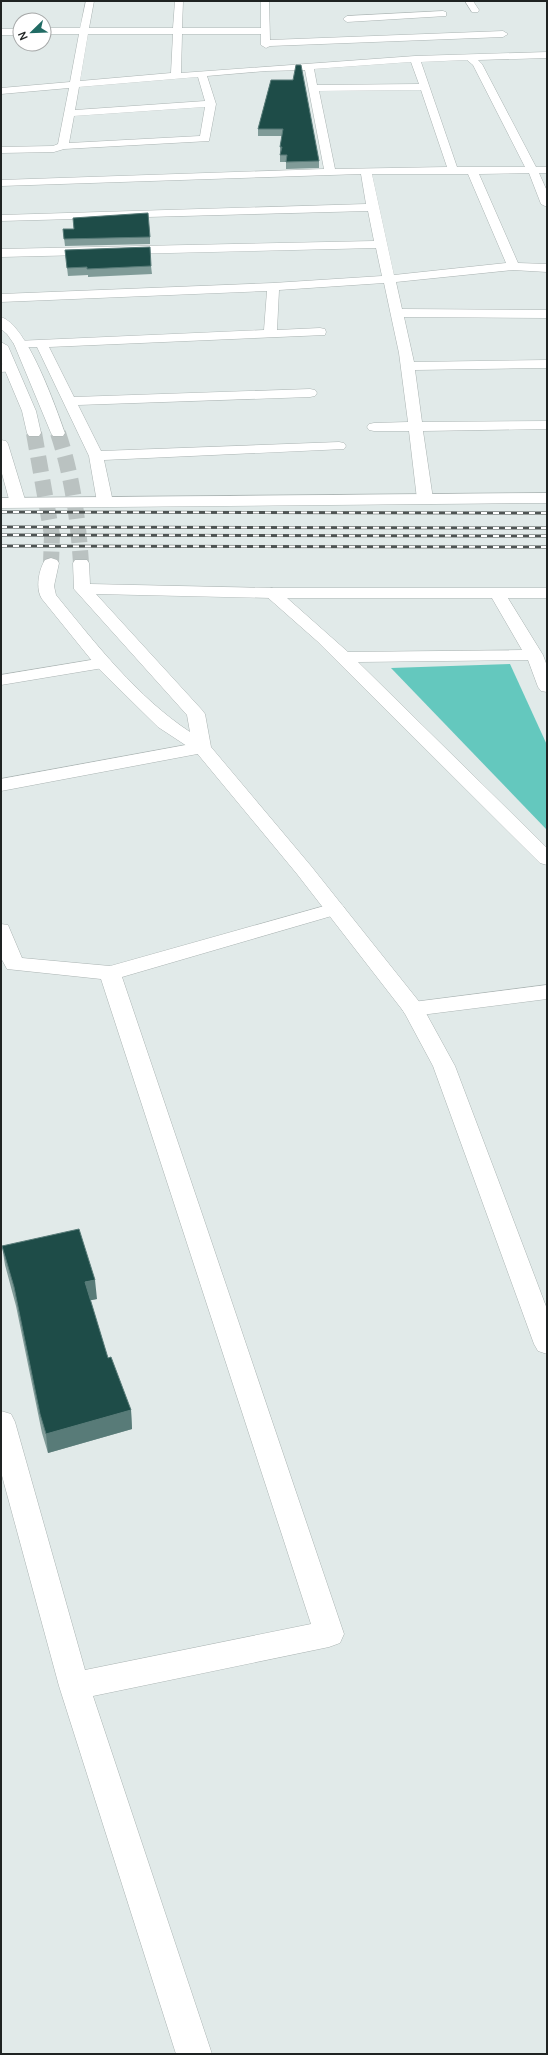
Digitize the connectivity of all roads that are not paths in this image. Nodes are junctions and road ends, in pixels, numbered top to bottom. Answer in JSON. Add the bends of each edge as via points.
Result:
{"nodes":[{"id":1,"x":90,"y":1,"type":"edge"},
{"id":2,"x":179,"y":1,"type":"edge"},
{"id":3,"x":265,"y":1,"type":"edge"},
{"id":4,"x":469,"y":1,"type":"edge"},
{"id":5,"x":432,"y":5,"type":"dead end"},
{"id":6,"x":345,"y":7,"type":"dead end"},
{"id":7,"x":475,"y":10,"type":"dead end"},
{"id":8,"x":459,"y":27,"type":"dead end"},
{"id":9,"x":348,"y":29,"type":"junction"},
{"id":10,"x":178,"y":30,"type":"junction"},
{"id":11,"x":52,"y":31,"type":"edge"},
{"id":12,"x":84,"y":31,"type":"junction"},
{"id":13,"x":266,"y":31,"type":"junction"},
{"id":14,"x":1,"y":32,"type":"edge"},
{"id":15,"x":12,"y":32,"type":"edge"},
{"id":16,"x":503,"y":34,"type":"dead end"},
{"id":17,"x":470,"y":35,"type":"junction"},
{"id":18,"x":266,"y":43,"type":"junction"},
{"id":19,"x":547,"y":55,"type":"edge"},
{"id":20,"x":415,"y":59,"type":"junction"},
{"id":21,"x":471,"y":59,"type":"junction"},
{"id":22,"x":309,"y":67,"type":"junction"},
{"id":23,"x":266,"y":68,"type":"junction"},
{"id":24,"x":202,"y":74,"type":"junction"},
{"id":25,"x":176,"y":76,"type":"junction"},
{"id":26,"x":73,"y":85,"type":"junction"},
{"id":27,"x":425,"y":86,"type":"junction"},
{"id":28,"x":313,"y":88,"type":"junction"},
{"id":29,"x":1,"y":91,"type":"edge"},
{"id":30,"x":211,"y":104,"type":"junction"},
{"id":31,"x":69,"y":113,"type":"junction"},
{"id":32,"x":63,"y":146,"type":"junction"},
{"id":33,"x":1,"y":150,"type":"edge"},
{"id":34,"x":453,"y":170,"type":"junction"},
{"id":35,"x":472,"y":170,"type":"junction"},
{"id":36,"x":531,"y":170,"type":"junction"},
{"id":37,"x":547,"y":170,"type":"edge"},
{"id":38,"x":366,"y":171,"type":"junction"},
{"id":39,"x":330,"y":172,"type":"junction"},
{"id":40,"x":1,"y":183,"type":"edge"},
{"id":41,"x":547,"y":204,"type":"edge"},
{"id":42,"x":373,"y":207,"type":"junction"},
{"id":43,"x":1,"y":218,"type":"edge"},
{"id":44,"x":381,"y":244,"type":"junction"},
{"id":45,"x":1,"y":254,"type":"edge"},
{"id":46,"x":513,"y":266,"type":"junction"},
{"id":47,"x":547,"y":268,"type":"edge"},
{"id":48,"x":389,"y":279,"type":"junction"},
{"id":49,"x":273,"y":287,"type":"junction"},
{"id":50,"x":1,"y":298,"type":"edge"},
{"id":51,"x":397,"y":313,"type":"junction"},
{"id":52,"x":547,"y":314,"type":"edge"},
{"id":53,"x":1,"y":324,"type":"edge"},
{"id":54,"x":270,"y":332,"type":"junction"},
{"id":55,"x":320,"y":332,"type":"dead end"},
{"id":56,"x":41,"y":343,"type":"junction"},
{"id":57,"x":21,"y":344,"type":"junction"},
{"id":58,"x":1,"y":346,"type":"edge"},
{"id":59,"x":26,"y":358,"type":"junction"},
{"id":60,"x":547,"y":364,"type":"edge"},
{"id":61,"x":6,"y":365,"type":"edge"},
{"id":62,"x":408,"y":366,"type":"junction"},
{"id":63,"x":310,"y":393,"type":"dead end"},
{"id":64,"x":68,"y":401,"type":"junction"},
{"id":65,"x":547,"y":425,"type":"edge"},
{"id":66,"x":374,"y":427,"type":"dead end"},
{"id":67,"x":415,"y":427,"type":"junction"},
{"id":68,"x":34,"y":433,"type":"tunnel mouth"},
{"id":69,"x":58,"y":433,"type":"tunnel mouth"},
{"id":70,"x":1,"y":444,"type":"edge"},
{"id":71,"x":339,"y":446,"type":"dead end"},
{"id":72,"x":96,"y":456,"type":"junction"},
{"id":73,"x":547,"y":498,"type":"edge"},
{"id":74,"x":425,"y":499,"type":"junction"},
{"id":75,"x":1,"y":502,"type":"edge"},
{"id":76,"x":105,"y":502,"type":"junction"},
{"id":77,"x":18,"y":503,"type":"junction"},
{"id":78,"x":51,"y":563,"type":"tunnel mouth"},
{"id":79,"x":81,"y":563,"type":"tunnel mouth"},
{"id":80,"x":82,"y":589,"type":"junction"},
{"id":81,"x":272,"y":593,"type":"junction"},
{"id":82,"x":497,"y":593,"type":"junction"},
{"id":83,"x":547,"y":593,"type":"edge"},
{"id":84,"x":534,"y":655,"type":"junction"},
{"id":85,"x":342,"y":657,"type":"junction"},
{"id":86,"x":103,"y":663,"type":"junction"},
{"id":87,"x":1,"y":680,"type":"edge"},
{"id":88,"x":547,"y":687,"type":"edge"},
{"id":89,"x":202,"y":748,"type":"junction"},
{"id":90,"x":1,"y":785,"type":"edge"},
{"id":91,"x":547,"y":859,"type":"edge"},
{"id":92,"x":335,"y":909,"type":"junction"},
{"id":93,"x":1,"y":930,"type":"edge"},
{"id":94,"x":110,"y":973,"type":"junction"},
{"id":95,"x":547,"y":992,"type":"edge"},
{"id":96,"x":413,"y":1009,"type":"junction"},
{"id":97,"x":547,"y":1344,"type":"edge"},
{"id":98,"x":1,"y":1422,"type":"edge"},
{"id":99,"x":74,"y":1686,"type":"junction"},
{"id":100,"x":194,"y":2054,"type":"edge"}],
"edges":[{"from":1,"to":12,"type":"street"},
{"from":2,"to":10,"type":"street"},
{"from":3,"to":13,"type":"street"},
{"from":4,"to":7,"type":"street"},
{"from":5,"to":9,"type":"street","via":[[446,16]]},
{"from":6,"to":9,"type":"street"},
{"from":8,"to":17,"type":"street"},
{"from":9,"to":17,"type":"street"},
{"from":9,"to":18,"type":"street"},
{"from":10,"to":12,"type":"street"},
{"from":10,"to":13,"type":"street"},
{"from":10,"to":25,"type":"street"},
{"from":11,"to":12,"type":"street"},
{"from":12,"to":26,"type":"street"},
{"from":13,"to":18,"type":"street"},
{"from":14,"to":15,"type":"street"},
{"from":16,"to":17,"type":"street"},
{"from":18,"to":23,"type":"street"},
{"from":19,"to":21,"type":"street"},
{"from":20,"to":21,"type":"street"},
{"from":20,"to":22,"type":"street"},
{"from":20,"to":27,"type":"street"},
{"from":21,"to":36,"type":"street","via":[[477,64]]},
{"from":22,"to":23,"type":"street"},
{"from":22,"to":28,"type":"street"},
{"from":23,"to":24,"type":"street"},
{"from":24,"to":25,"type":"street"},
{"from":24,"to":30,"type":"street"},
{"from":25,"to":26,"type":"street"},
{"from":26,"to":29,"type":"street"},
{"from":26,"to":31,"type":"street"},
{"from":27,"to":28,"type":"street"},
{"from":27,"to":34,"type":"street"},
{"from":28,"to":39,"type":"street"},
{"from":30,"to":31,"type":"street"},
{"from":30,"to":32,"type":"street","via":[[205,139]]},
{"from":31,"to":32,"type":"street"},
{"from":32,"to":33,"type":"street","via":[[54,149]]},
{"from":34,"to":35,"type":"street"},
{"from":34,"to":38,"type":"street"},
{"from":35,"to":36,"type":"street"},
{"from":35,"to":46,"type":"street"},
{"from":36,"to":37,"type":"street"},
{"from":36,"to":41,"type":"street"},
{"from":38,"to":39,"type":"street"},
{"from":38,"to":42,"type":"street"},
{"from":39,"to":40,"type":"street"},
{"from":42,"to":43,"type":"street"},
{"from":42,"to":44,"type":"street"},
{"from":44,"to":45,"type":"street"},
{"from":44,"to":48,"type":"street"},
{"from":46,"to":47,"type":"street"},
{"from":46,"to":48,"type":"street"},
{"from":48,"to":49,"type":"street"},
{"from":48,"to":51,"type":"street"},
{"from":49,"to":50,"type":"street"},
{"from":49,"to":54,"type":"street"},
{"from":51,"to":52,"type":"street"},
{"from":51,"to":62,"type":"street"},
{"from":53,"to":57,"type":"street","via":[[12,331]]},
{"from":54,"to":55,"type":"street"},
{"from":54,"to":56,"type":"street","via":[[166,339]]},
{"from":56,"to":57,"type":"street"},
{"from":56,"to":64,"type":"street"},
{"from":57,"to":59,"type":"street"},
{"from":58,"to":61,"type":"street"},
{"from":59,"to":61,"type":"street"},
{"from":59,"to":69,"type":"street"},
{"from":60,"to":62,"type":"street"},
{"from":61,"to":68,"type":"street","via":[[29,411]]},
{"from":62,"to":67,"type":"street"},
{"from":63,"to":64,"type":"street"},
{"from":64,"to":72,"type":"street"},
{"from":65,"to":67,"type":"street"},
{"from":66,"to":67,"type":"street"},
{"from":67,"to":74,"type":"street"},
{"from":70,"to":77,"type":"street"},
{"from":71,"to":72,"type":"street"},
{"from":72,"to":76,"type":"street"},
{"from":73,"to":74,"type":"street"},
{"from":74,"to":76,"type":"street"},
{"from":75,"to":77,"type":"street"},
{"from":76,"to":77,"type":"street"},
{"from":78,"to":86,"type":"street","via":[[46,586],[48,596]]},
{"from":79,"to":80,"type":"street"},
{"from":80,"to":81,"type":"street"},
{"from":80,"to":89,"type":"street","via":[[196,714]]},
{"from":81,"to":82,"type":"street"},
{"from":81,"to":85,"type":"street"},
{"from":82,"to":83,"type":"street"},
{"from":82,"to":84,"type":"street"},
{"from":84,"to":85,"type":"street"},
{"from":84,"to":88,"type":"street"},
{"from":85,"to":91,"type":"street"},
{"from":86,"to":87,"type":"street"},
{"from":86,"to":89,"type":"street","via":[[164,723]]},
{"from":89,"to":90,"type":"street"},
{"from":89,"to":92,"type":"street"},
{"from":92,"to":94,"type":"street"},
{"from":92,"to":96,"type":"street"},
{"from":93,"to":94,"type":"street","via":[[14,964]]},
{"from":94,"to":99,"type":"street","via":[[329,1634]]},
{"from":95,"to":96,"type":"street"},
{"from":96,"to":97,"type":"street","via":[[444,1066]]},
{"from":98,"to":99,"type":"street"},
{"from":99,"to":100,"type":"street"}]}
